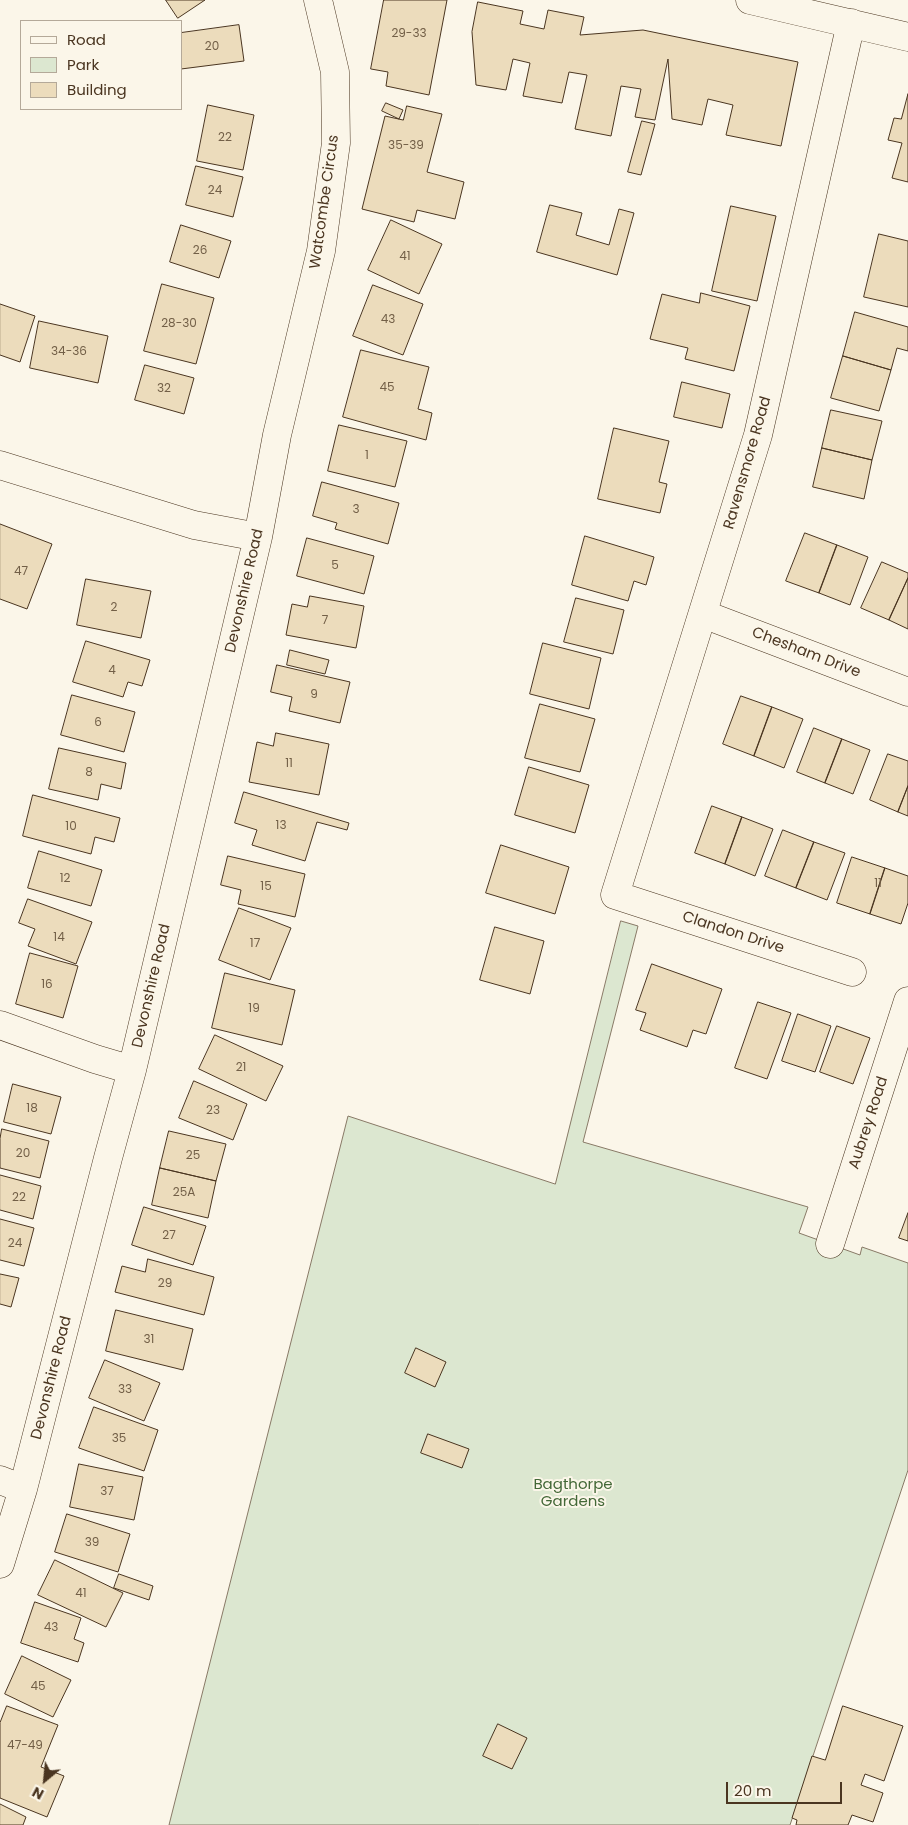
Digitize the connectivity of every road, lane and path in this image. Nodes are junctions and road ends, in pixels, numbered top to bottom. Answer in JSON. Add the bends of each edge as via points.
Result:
{"nodes":[{"id":1,"x":318,"y":0,"type":"edge"},
{"id":2,"x":750,"y":0,"type":"edge"},
{"id":3,"x":851,"y":23,"type":"junction"},
{"id":4,"x":908,"y":38,"type":"edge"},
{"id":5,"x":285,"y":402,"type":"joint"},
{"id":6,"x":0,"y":465,"type":"edge"},
{"id":7,"x":258,"y":537,"type":"junction"},
{"id":8,"x":703,"y":614,"type":"junction"},
{"id":9,"x":908,"y":692,"type":"edge"},
{"id":10,"x":615,"y":895,"type":"joint"},
{"id":11,"x":852,"y":972,"type":"dead end"},
{"id":12,"x":908,"y":1001,"type":"edge"},
{"id":13,"x":0,"y":1025,"type":"edge"},
{"id":14,"x":132,"y":1070,"type":"junction"},
{"id":15,"x":830,"y":1244,"type":"dead end"},
{"id":16,"x":12,"y":1485,"type":"edge"},
{"id":17,"x":0,"y":1564,"type":"edge"}],
"edges":[{"from":1,"to":5,"type":"street","name":"Watcombe Circus","via":[[335,72],[336,143],[321,250]]},
{"from":2,"to":3,"type":"street"},
{"from":3,"to":4,"type":"street"},
{"from":3,"to":8,"type":"street","name":"Ravensmore Road","via":[[758,435]]},
{"from":5,"to":7,"type":"street","name":"Devonshire Road"},
{"from":6,"to":7,"type":"street","via":[[194,525]]},
{"from":7,"to":14,"type":"street","name":"Devonshire Road"},
{"from":8,"to":9,"type":"street","name":"Chesham Drive"},
{"from":8,"to":10,"type":"street","name":"Ravensmore Road"},
{"from":10,"to":11,"type":"street","name":"Clandon Drive"},
{"from":12,"to":15,"type":"street","name":"Aubrey Road"},
{"from":13,"to":14,"type":"street"},
{"from":14,"to":16,"type":"street","name":"Devonshire Road"},
{"from":16,"to":17,"type":"street","name":"Devonshire Road"}]}
